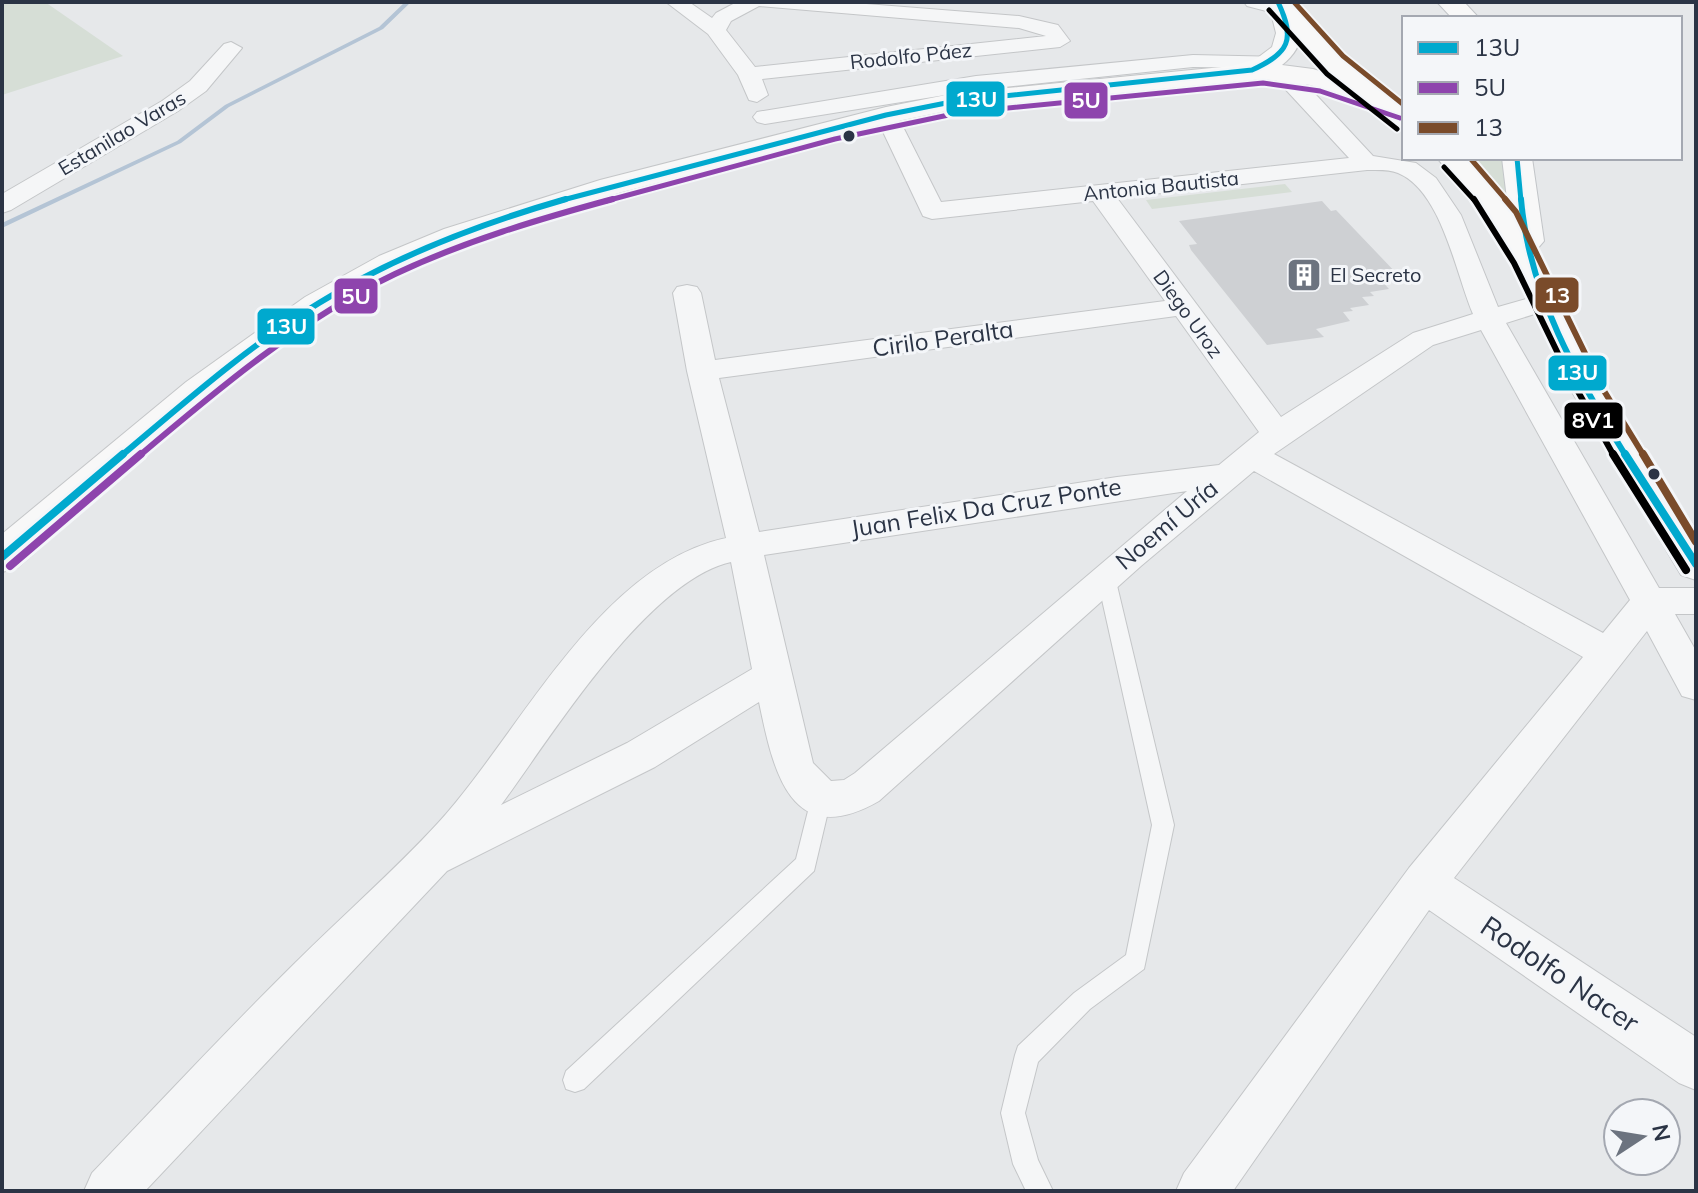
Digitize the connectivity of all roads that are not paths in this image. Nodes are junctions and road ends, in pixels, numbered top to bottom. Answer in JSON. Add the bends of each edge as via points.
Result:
{"nodes":[{"id":1,"x":676,"y":2,"type":"edge"},
{"id":2,"x":752,"y":2,"type":"edge"},
{"id":3,"x":765,"y":2,"type":"edge"},
{"id":4,"x":976,"y":2,"type":"edge"},
{"id":5,"x":1254,"y":2,"type":"edge"},
{"id":6,"x":805,"y":4,"type":"edge"},
{"id":7,"x":1280,"y":5,"type":"edge"},
{"id":8,"x":958,"y":17,"type":"junction"},
{"id":9,"x":715,"y":30,"type":"junction"},
{"id":10,"x":1055,"y":35,"type":"junction"},
{"id":11,"x":231,"y":48,"type":"dead end"},
{"id":12,"x":1276,"y":67,"type":"junction"},
{"id":13,"x":1085,"y":72,"type":"junction"},
{"id":14,"x":749,"y":74,"type":"junction"},
{"id":15,"x":1373,"y":96,"type":"junction"},
{"id":16,"x":1402,"y":106,"type":"edge"},
{"id":17,"x":886,"y":115,"type":"junction"},
{"id":18,"x":1402,"y":118,"type":"edge"},
{"id":19,"x":770,"y":129,"type":"junction"},
{"id":20,"x":1454,"y":160,"type":"edge"},
{"id":21,"x":1517,"y":160,"type":"edge"},
{"id":22,"x":1378,"y":163,"type":"junction"},
{"id":23,"x":1100,"y":193,"type":"junction"},
{"id":24,"x":2,"y":205,"type":"edge"},
{"id":25,"x":1530,"y":263,"type":"junction"},
{"id":26,"x":687,"y":293,"type":"dead end"},
{"id":27,"x":1547,"y":301,"type":"junction"},
{"id":28,"x":1183,"y":307,"type":"junction"},
{"id":29,"x":1489,"y":317,"type":"junction"},
{"id":30,"x":702,"y":371,"type":"junction"},
{"id":31,"x":1252,"y":455,"type":"junction"},
{"id":32,"x":745,"y":546,"type":"junction"},
{"id":33,"x":2,"y":557,"type":"edge"},
{"id":34,"x":1696,"y":564,"type":"edge"},
{"id":35,"x":1106,"y":577,"type":"junction"},
{"id":36,"x":1650,"y":601,"type":"junction"},
{"id":37,"x":1696,"y":601,"type":"edge"},
{"id":38,"x":1608,"y":654,"type":"junction"},
{"id":39,"x":773,"y":675,"type":"junction"},
{"id":40,"x":1696,"y":685,"type":"edge"},
{"id":41,"x":821,"y":799,"type":"junction"},
{"id":42,"x":428,"y":861,"type":"junction"},
{"id":43,"x":1424,"y":882,"type":"junction"},
{"id":44,"x":1696,"y":1066,"type":"edge"},
{"id":45,"x":575,"y":1080,"type":"dead end"},
{"id":46,"x":110,"y":1191,"type":"edge"},
{"id":47,"x":1040,"y":1191,"type":"edge"},
{"id":48,"x":1202,"y":1191,"type":"edge"}],
"edges":[{"from":1,"to":9,"type":"street"},
{"from":2,"to":9,"type":"street","via":[[723,17]]},
{"from":3,"to":6,"type":"street"},
{"from":4,"to":8,"type":"street"},
{"from":5,"to":7,"type":"street"},
{"from":6,"to":8,"type":"street"},
{"from":7,"to":12,"type":"street","via":[[1291,37]]},
{"from":7,"to":15,"type":"street","via":[[1320,50]]},
{"from":8,"to":10,"type":"street","via":[[1019,22]]},
{"from":9,"to":14,"type":"street"},
{"from":10,"to":13,"type":"street"},
{"from":10,"to":14,"type":"street","name":"Rodolfo Páez"},
{"from":11,"to":24,"type":"street","name":"Estanilao Varas","via":[[198,86],[170,106]]},
{"from":12,"to":13,"type":"street","via":[[1193,61]]},
{"from":12,"to":15,"type":"street"},
{"from":12,"to":17,"type":"street","via":[[956,101]]},
{"from":12,"to":22,"type":"street"},
{"from":13,"to":19,"type":"street","via":[[888,95]]},
{"from":14,"to":19,"type":"street"},
{"from":15,"to":16,"type":"street"},
{"from":15,"to":18,"type":"street"},
{"from":17,"to":19,"type":"street"},
{"from":17,"to":23,"type":"street","name":"Antonia Bautista","via":[[932,211]]},
{"from":19,"to":33,"type":"street","via":[[455,236],[391,263],[317,304],[199,390]]},
{"from":20,"to":25,"type":"street","via":[[1497,202]]},
{"from":21,"to":25,"type":"street"},
{"from":22,"to":23,"type":"street","name":"Antonia Bautista"},
{"from":22,"to":29,"type":"street","via":[[1411,169],[1439,198]]},
{"from":23,"to":28,"type":"street","name":"Diego Uroz"},
{"from":25,"to":27,"type":"street"},
{"from":26,"to":30,"type":"street"},
{"from":27,"to":29,"type":"street","name":"Noemí Uría"},
{"from":27,"to":34,"type":"street","via":[[1625,452]]},
{"from":28,"to":30,"type":"street","name":"Cirilo Peralta"},
{"from":28,"to":31,"type":"street","name":"Diego Uroz"},
{"from":29,"to":31,"type":"street","name":"Noemí Uría","via":[[1423,339]]},
{"from":29,"to":36,"type":"street"},
{"from":30,"to":32,"type":"street"},
{"from":31,"to":32,"type":"street","name":"Juan Felix Da Cruz Ponte","via":[[1117,488]]},
{"from":31,"to":35,"type":"street","name":"Noemí Uría"},
{"from":31,"to":38,"type":"street"},
{"from":32,"to":39,"type":"street"},
{"from":32,"to":42,"type":"street","name":"Juan Felix Da Cruz Ponte","via":[[709,554],[663,581],[615,623],[454,835]]},
{"from":35,"to":41,"type":"street","name":"Noemí Uría","via":[[870,785],[837,800]]},
{"from":35,"to":47,"type":"lane","via":[[1163,825],[1136,961],[1082,1001],[1027,1055],[1013,1113],[1026,1164]]},
{"from":36,"to":37,"type":"street"},
{"from":36,"to":38,"type":"street"},
{"from":36,"to":40,"type":"street"},
{"from":38,"to":43,"type":"street"},
{"from":39,"to":41,"type":"street","via":[[791,760]]},
{"from":39,"to":42,"type":"street","via":[[641,755]]},
{"from":41,"to":45,"type":"lane","via":[[806,864]]},
{"from":42,"to":46,"type":"street","name":"Juan Felix Da Cruz Ponte"},
{"from":43,"to":44,"type":"street","name":"Rodolfo Nacer"},
{"from":43,"to":48,"type":"street"}]}
